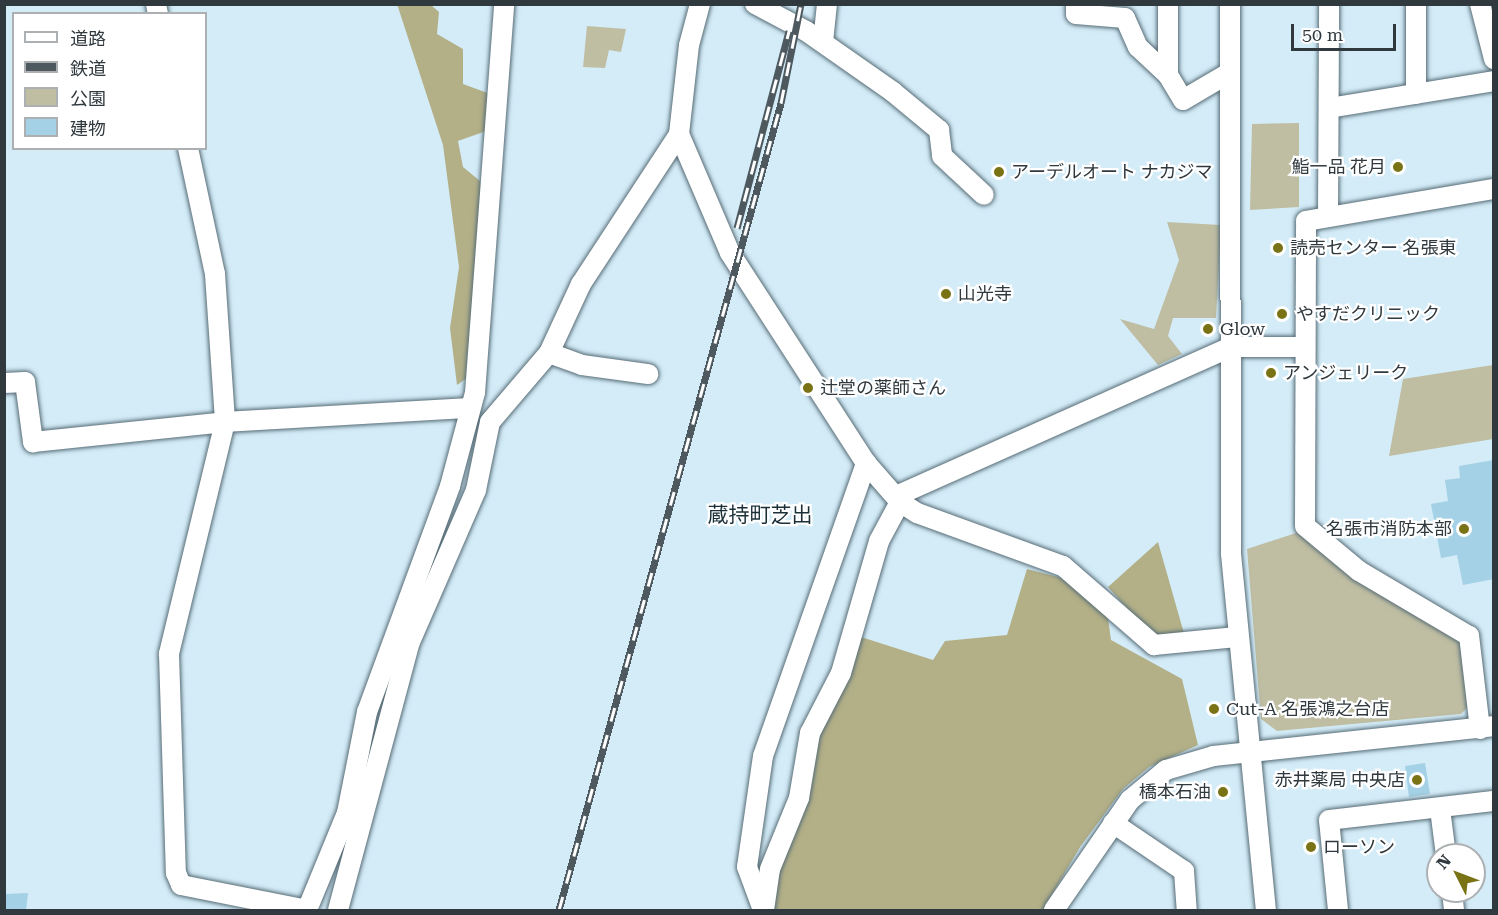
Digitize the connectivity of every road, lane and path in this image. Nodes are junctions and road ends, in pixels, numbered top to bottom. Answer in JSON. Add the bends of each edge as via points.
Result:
{"nodes":[{"id":1,"x":504,"y":4,"type":"edge"},
{"id":2,"x":700,"y":4,"type":"edge"},
{"id":3,"x":755,"y":4,"type":"edge"},
{"id":4,"x":827,"y":4,"type":"edge"},
{"id":5,"x":1076,"y":4,"type":"edge"},
{"id":6,"x":1168,"y":4,"type":"edge"},
{"id":7,"x":1230,"y":4,"type":"edge"},
{"id":8,"x":1329,"y":4,"type":"edge"},
{"id":9,"x":1416,"y":4,"type":"edge"},
{"id":10,"x":1480,"y":4,"type":"edge"},
{"id":11,"x":823,"y":42,"type":"junction"},
{"id":12,"x":1494,"y":59,"type":"edge"},
{"id":13,"x":1229,"y":73,"type":"junction"},
{"id":14,"x":1168,"y":75,"type":"junction"},
{"id":15,"x":1494,"y":81,"type":"edge"},
{"id":16,"x":1416,"y":94,"type":"junction"},
{"id":17,"x":1329,"y":108,"type":"junction"},
{"id":18,"x":679,"y":134,"type":"junction"},
{"id":19,"x":188,"y":150,"type":"edge"},
{"id":20,"x":1494,"y":189,"type":"edge"},
{"id":21,"x":984,"y":195,"type":"dead end"},
{"id":22,"x":1328,"y":215,"type":"junction"},
{"id":23,"x":1230,"y":347,"type":"junction"},
{"id":24,"x":1305,"y":347,"type":"junction"},
{"id":25,"x":549,"y":353,"type":"junction"},
{"id":26,"x":648,"y":374,"type":"dead end"},
{"id":27,"x":4,"y":382,"type":"edge"},
{"id":28,"x":469,"y":408,"type":"junction"},
{"id":29,"x":225,"y":422,"type":"junction"},
{"id":30,"x":867,"y":463,"type":"junction"},
{"id":31,"x":898,"y":499,"type":"junction"},
{"id":32,"x":1237,"y":637,"type":"junction"},
{"id":33,"x":1487,"y":727,"type":"edge"},
{"id":34,"x":1247,"y":753,"type":"junction"},
{"id":35,"x":1494,"y":801,"type":"edge"},
{"id":36,"x":1440,"y":809,"type":"junction"},
{"id":37,"x":1113,"y":823,"type":"junction"},
{"id":38,"x":1444,"y":843,"type":"edge"},
{"id":39,"x":307,"y":910,"type":"edge"},
{"id":40,"x":338,"y":910,"type":"edge"},
{"id":41,"x":763,"y":910,"type":"edge"},
{"id":42,"x":1053,"y":910,"type":"edge"},
{"id":43,"x":1187,"y":910,"type":"edge"},
{"id":44,"x":1266,"y":910,"type":"edge"},
{"id":45,"x":1338,"y":910,"type":"edge"}],
"edges":[{"from":1,"to":28,"type":"street","via":[[479,353]]},
{"from":2,"to":18,"type":"street","via":[[689,45]]},
{"from":3,"to":11,"type":"street"},
{"from":4,"to":11,"type":"street"},
{"from":5,"to":14,"type":"street","via":[[1076,14],[1125,18],[1138,47]]},
{"from":6,"to":14,"type":"street"},
{"from":7,"to":13,"type":"street"},
{"from":8,"to":17,"type":"street"},
{"from":9,"to":16,"type":"street"},
{"from":10,"to":12,"type":"street"},
{"from":11,"to":21,"type":"street","via":[[939,130],[942,156]]},
{"from":13,"to":14,"type":"street","via":[[1183,100]]},
{"from":13,"to":23,"type":"street"},
{"from":15,"to":16,"type":"street"},
{"from":16,"to":17,"type":"street"},
{"from":17,"to":22,"type":"street"},
{"from":18,"to":25,"type":"street","via":[[582,284]]},
{"from":18,"to":30,"type":"street","via":[[730,253]]},
{"from":19,"to":29,"type":"street","via":[[215,274]]},
{"from":20,"to":22,"type":"street"},
{"from":22,"to":24,"type":"street","via":[[1306,221]]},
{"from":23,"to":24,"type":"street"},
{"from":23,"to":31,"type":"street"},
{"from":23,"to":32,"type":"street"},
{"from":24,"to":33,"type":"street","via":[[1305,526],[1359,571],[1469,636]]},
{"from":25,"to":26,"type":"street","via":[[582,365]]},
{"from":25,"to":40,"type":"street","via":[[490,422],[476,490],[410,642]]},
{"from":27,"to":29,"type":"street","via":[[25,382],[33,442]]},
{"from":28,"to":29,"type":"street"},
{"from":28,"to":39,"type":"street","via":[[450,486],[367,712],[347,813]]},
{"from":29,"to":39,"type":"street","via":[[169,654],[177,879],[182,885]]},
{"from":30,"to":31,"type":"street"},
{"from":30,"to":41,"type":"street","via":[[763,756],[747,867]]},
{"from":31,"to":32,"type":"street","via":[[975,537],[1063,566],[1154,645]]},
{"from":31,"to":41,"type":"street","via":[[879,541],[841,673],[810,733],[799,798],[770,869]]},
{"from":32,"to":34,"type":"street"},
{"from":33,"to":34,"type":"street"},
{"from":34,"to":37,"type":"street","via":[[1194,760],[1166,770],[1142,787]]},
{"from":34,"to":44,"type":"street"},
{"from":35,"to":36,"type":"street"},
{"from":36,"to":38,"type":"street"},
{"from":36,"to":45,"type":"street","via":[[1329,820]]},
{"from":37,"to":42,"type":"street"},
{"from":37,"to":43,"type":"street","via":[[1184,872]]}]}
